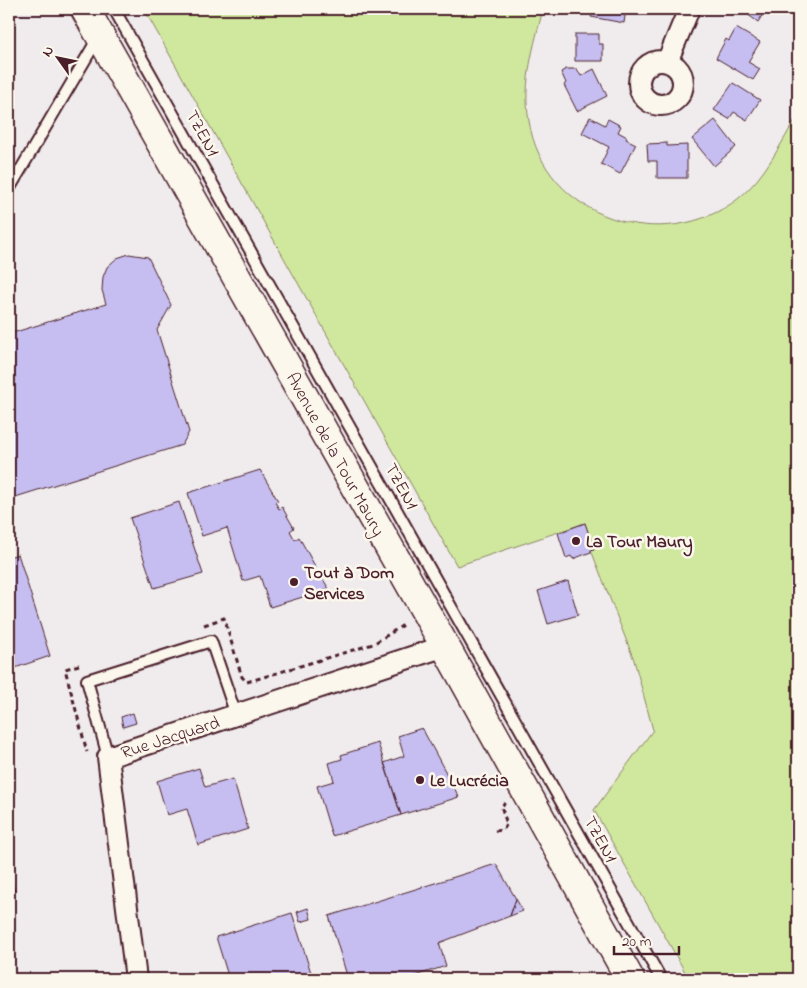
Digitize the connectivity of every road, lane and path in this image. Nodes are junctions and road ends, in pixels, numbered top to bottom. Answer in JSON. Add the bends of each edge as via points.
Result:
{"nodes":[{"id":1,"x":85,"y":9,"type":"edge"},
{"id":2,"x":114,"y":9,"type":"edge"},
{"id":3,"x":689,"y":9,"type":"edge"},
{"id":4,"x":100,"y":35,"type":"junction"},
{"id":5,"x":667,"y":62,"type":"dead end"},
{"id":6,"x":11,"y":186,"type":"dead end"},
{"id":7,"x":445,"y":646,"type":"junction"},
{"id":8,"x":236,"y":715,"type":"junction"},
{"id":9,"x":108,"y":757,"type":"junction"},
{"id":10,"x":507,"y":802,"type":"dead end"},
{"id":11,"x":495,"y":832,"type":"dead end"},
{"id":12,"x":136,"y":979,"type":"edge"},
{"id":13,"x":630,"y":979,"type":"edge"},
{"id":14,"x":661,"y":979,"type":"edge"}],
"edges":[{"from":1,"to":4,"type":"street","name":"Avenue de la Tour Maury"},
{"from":2,"to":14,"type":"lane","name":"TZEN1"},
{"from":3,"to":5,"type":"street"},
{"from":4,"to":6,"type":"lane"},
{"from":4,"to":7,"type":"street","name":"Avenue de la Tour Maury"},
{"from":7,"to":8,"type":"street","name":"Rue Jacquard"},
{"from":7,"to":13,"type":"street","name":"Avenue de la Tour Maury"},
{"from":8,"to":9,"type":"street","name":"Rue Jacquard"},
{"from":8,"to":9,"type":"lane","via":[[211,641],[87,680]]},
{"from":9,"to":12,"type":"street","name":"Rue Jacquard"},
{"from":10,"to":11,"type":"path","via":[[501,806],[507,824],[503,830]]}]}
